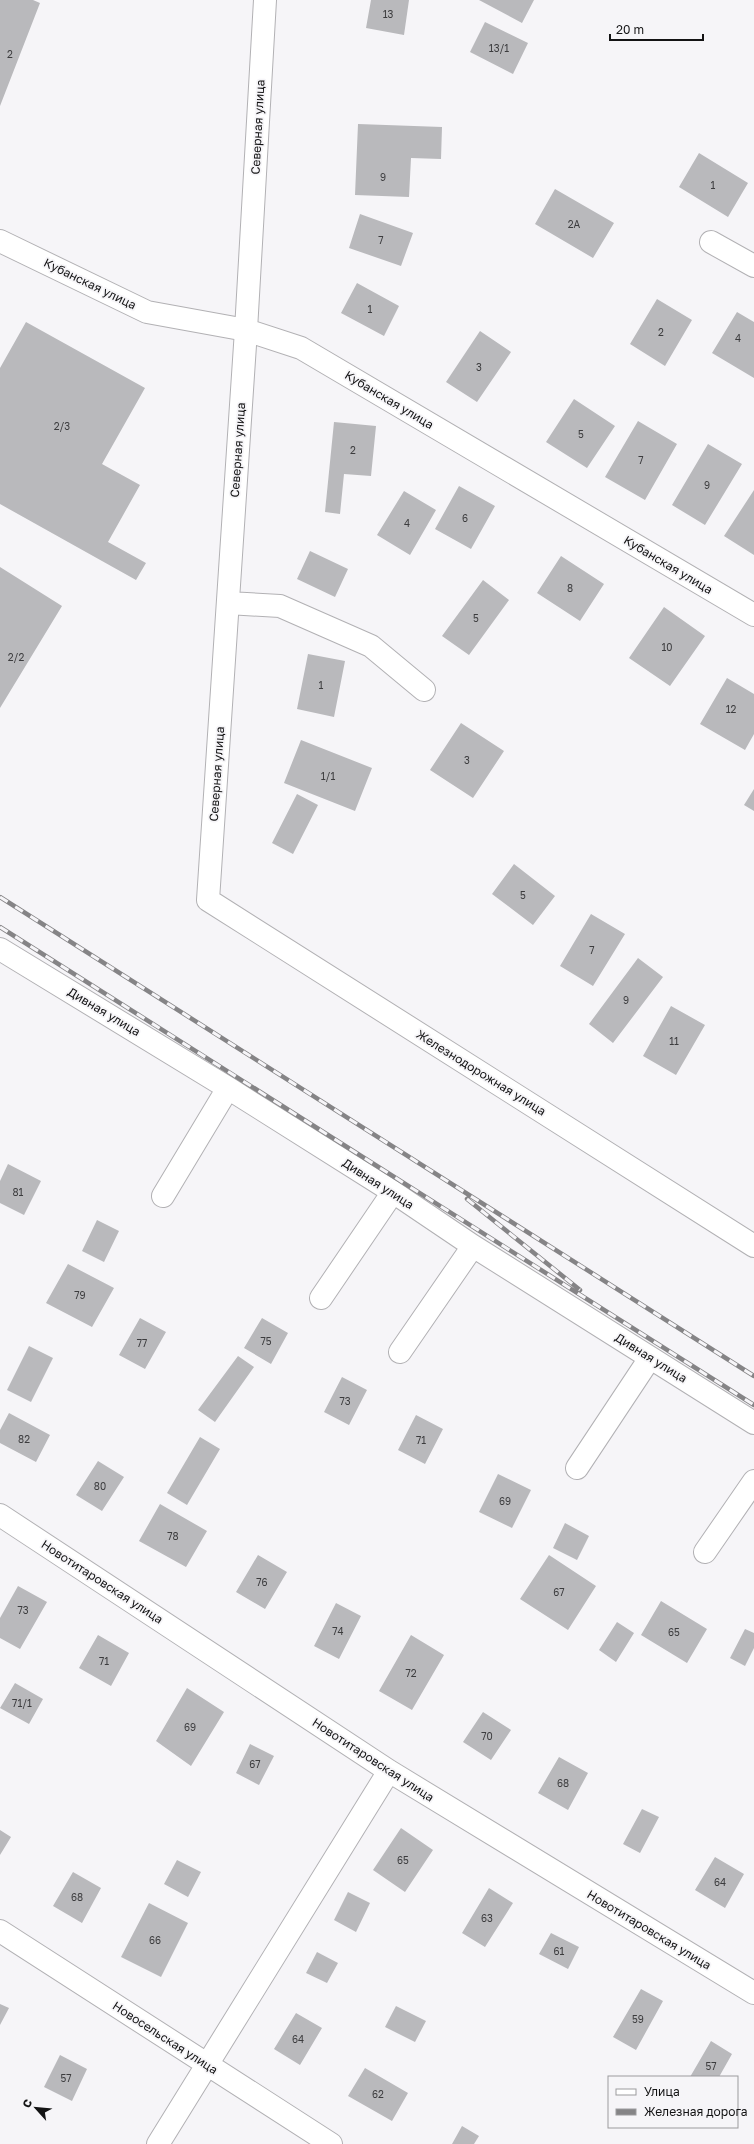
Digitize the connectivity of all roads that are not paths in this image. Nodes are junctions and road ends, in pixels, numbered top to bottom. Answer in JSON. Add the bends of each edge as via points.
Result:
{"nodes":[{"id":1,"x":265,"y":0,"type":"edge"},
{"id":2,"x":0,"y":241,"type":"edge"},
{"id":3,"x":711,"y":242,"type":"dead end"},
{"id":4,"x":754,"y":266,"type":"edge"},
{"id":5,"x":246,"y":330,"type":"junction"},
{"id":6,"x":228,"y":603,"type":"junction"},
{"id":7,"x":754,"y":615,"type":"edge"},
{"id":8,"x":424,"y":690,"type":"dead end"},
{"id":9,"x":208,"y":900,"type":"joint"},
{"id":10,"x":0,"y":949,"type":"edge"},
{"id":11,"x":228,"y":1088,"type":"junction"},
{"id":12,"x":393,"y":1192,"type":"junction"},
{"id":13,"x":163,"y":1196,"type":"dead end"},
{"id":14,"x":473,"y":1246,"type":"junction"},
{"id":15,"x":754,"y":1246,"type":"edge"},
{"id":16,"x":321,"y":1298,"type":"dead end"},
{"id":17,"x":400,"y":1352,"type":"dead end"},
{"id":18,"x":650,"y":1358,"type":"junction"},
{"id":19,"x":754,"y":1423,"type":"edge"},
{"id":20,"x":577,"y":1468,"type":"dead end"},
{"id":21,"x":754,"y":1481,"type":"edge"},
{"id":22,"x":0,"y":1515,"type":"edge"},
{"id":23,"x":705,"y":1552,"type":"dead end"},
{"id":24,"x":389,"y":1771,"type":"junction"},
{"id":25,"x":0,"y":1931,"type":"edge"},
{"id":26,"x":754,"y":1993,"type":"edge"},
{"id":27,"x":207,"y":2065,"type":"junction"},
{"id":28,"x":158,"y":2144,"type":"edge"},
{"id":29,"x":331,"y":2144,"type":"edge"}],
"edges":[{"from":1,"to":5,"type":"street","name":"Северная улица"},
{"from":2,"to":5,"type":"street","name":"Кубанская улица","via":[[147,312]]},
{"from":3,"to":4,"type":"street"},
{"from":5,"to":6,"type":"street","name":"Северная улица"},
{"from":5,"to":7,"type":"street","name":"Кубанская улица","via":[[301,348]]},
{"from":6,"to":8,"type":"street","via":[[280,606],[372,646]]},
{"from":6,"to":9,"type":"street","name":"Северная улица"},
{"from":9,"to":15,"type":"street","name":"Железнодорожная улица"},
{"from":10,"to":11,"type":"street","name":"Дивная улица"},
{"from":11,"to":12,"type":"street","name":"Дивная улица"},
{"from":11,"to":13,"type":"street"},
{"from":12,"to":14,"type":"street","name":"Дивная улица"},
{"from":12,"to":16,"type":"street"},
{"from":14,"to":17,"type":"street"},
{"from":14,"to":18,"type":"street","name":"Дивная улица"},
{"from":18,"to":19,"type":"street","name":"Дивная улица"},
{"from":18,"to":20,"type":"street"},
{"from":21,"to":23,"type":"street"},
{"from":22,"to":24,"type":"street","name":"Новотитаровская улица"},
{"from":24,"to":26,"type":"street","name":"Новотитаровская улица"},
{"from":24,"to":27,"type":"street"},
{"from":25,"to":27,"type":"street","name":"Новосельская улица"},
{"from":27,"to":28,"type":"street"},
{"from":27,"to":29,"type":"street","name":"Новосельская улица"}]}
